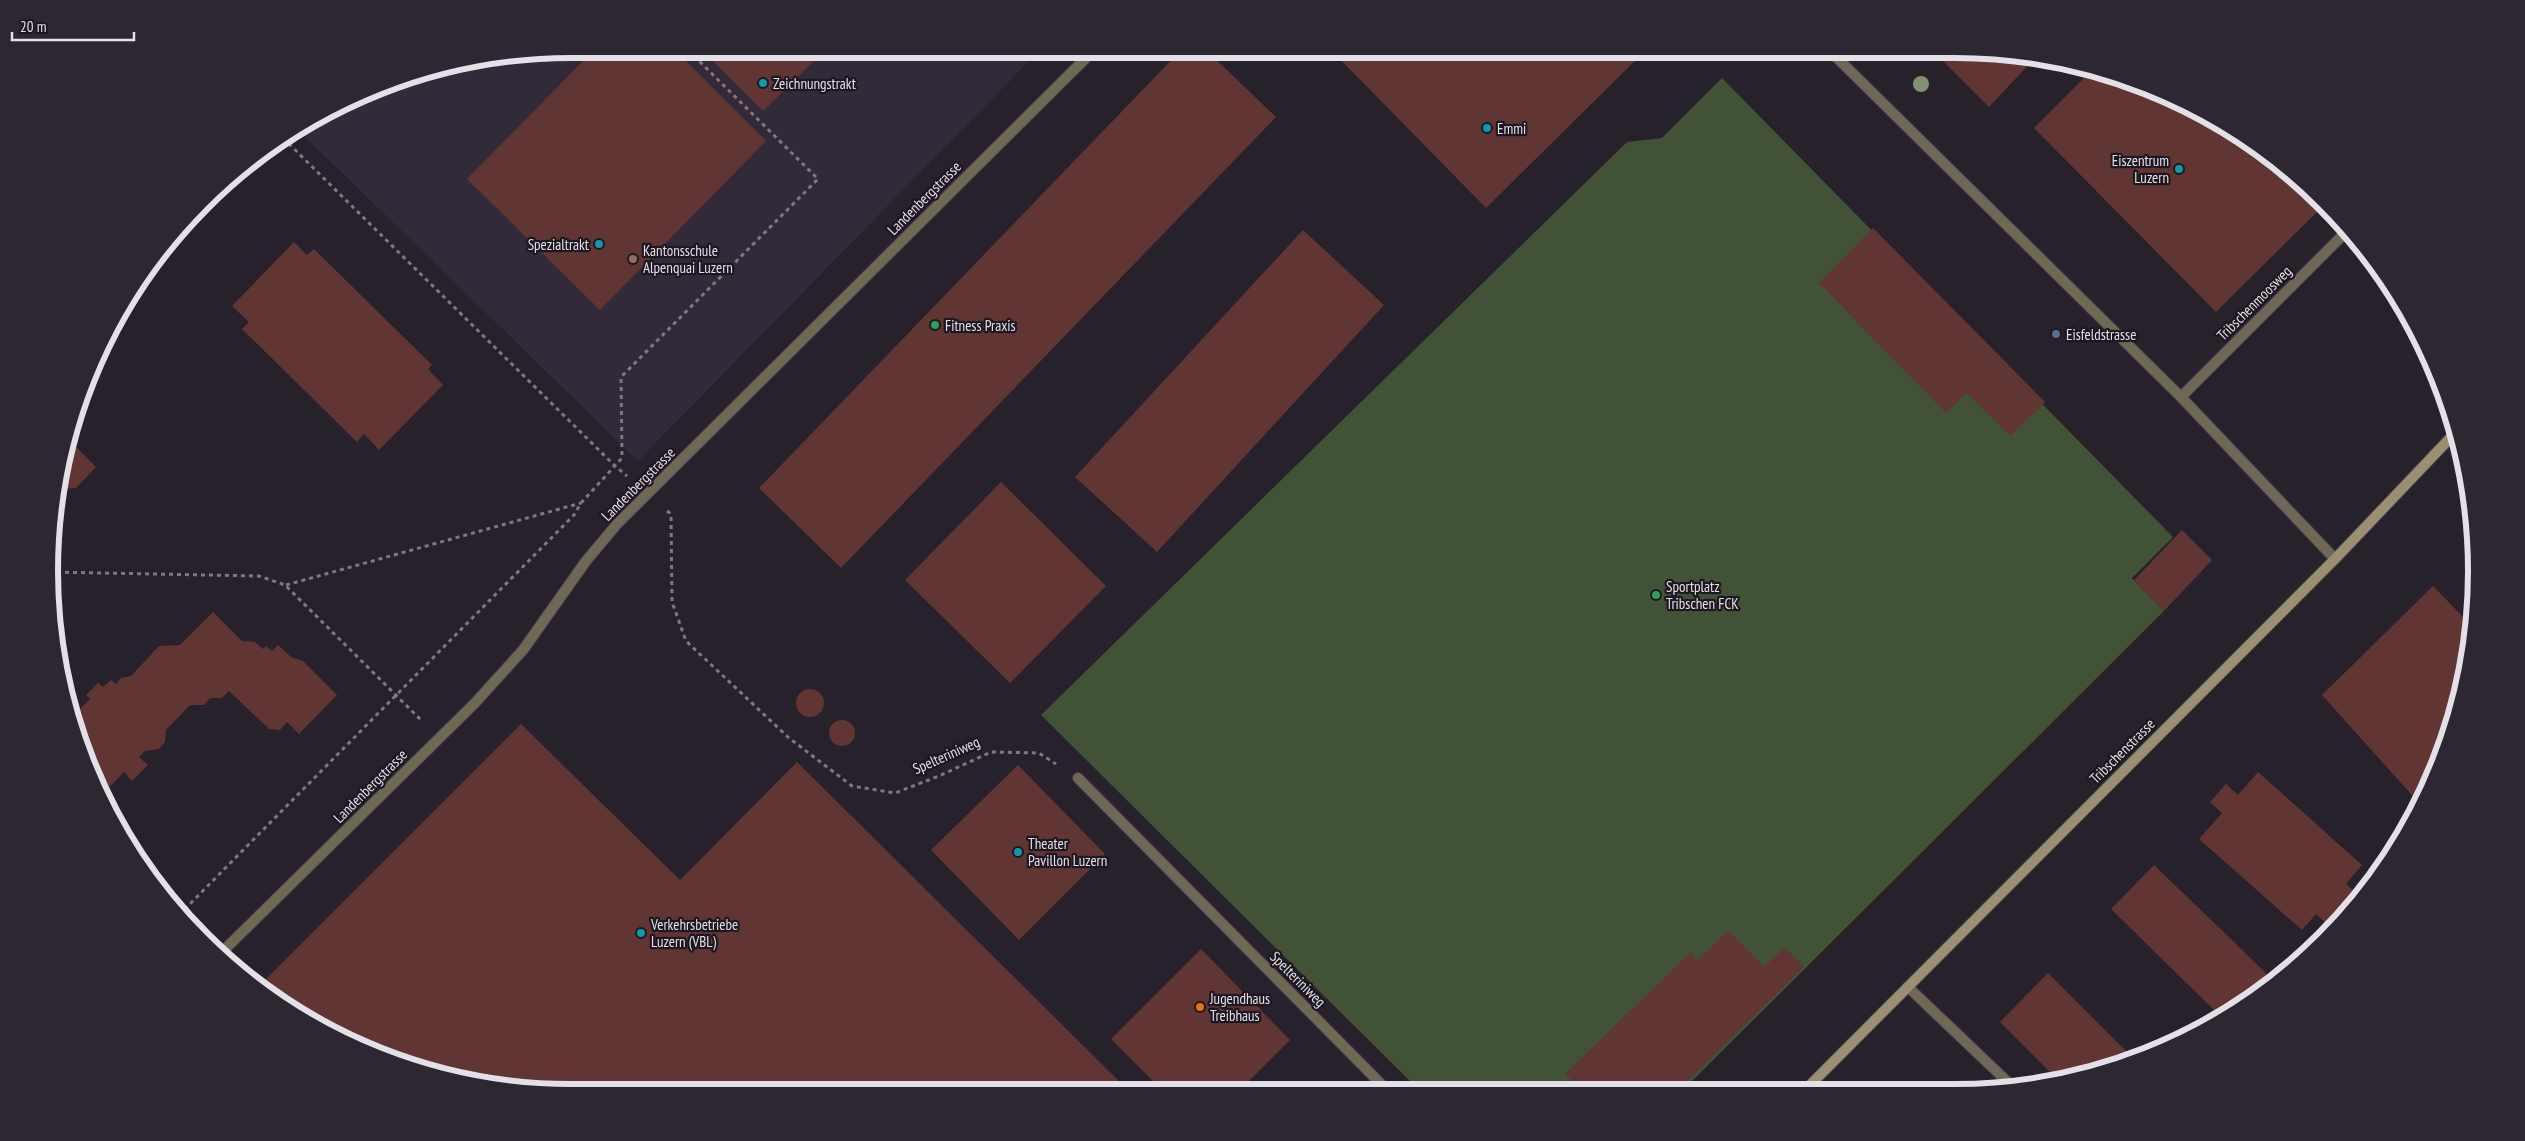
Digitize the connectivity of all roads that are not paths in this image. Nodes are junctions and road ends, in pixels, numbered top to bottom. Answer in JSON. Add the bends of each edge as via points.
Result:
{"nodes":[{"id":1,"x":1086,"y":58,"type":"edge"},
{"id":2,"x":1837,"y":58,"type":"edge"},
{"id":3,"x":2343,"y":235,"type":"edge"},
{"id":4,"x":2181,"y":397,"type":"junction"},
{"id":5,"x":2450,"y":438,"type":"edge"},
{"id":6,"x":2335,"y":559,"type":"junction"},
{"id":7,"x":1078,"y":778,"type":"road end"},
{"id":8,"x":225,"y":949,"type":"edge"},
{"id":9,"x":1908,"y":987,"type":"junction"},
{"id":10,"x":2006,"y":1080,"type":"edge"},
{"id":11,"x":1381,"y":1084,"type":"edge"},
{"id":12,"x":1811,"y":1084,"type":"edge"}],
"edges":[{"from":1,"to":8,"type":"street","name":"Landenbergstrasse","via":[[617,524],[586,561],[523,650],[475,704]]},
{"from":2,"to":4,"type":"street"},
{"from":3,"to":4,"type":"street","name":"Tribschenmoosweg"},
{"from":4,"to":6,"type":"street"},
{"from":5,"to":6,"type":"street","name":"Tribschenstrasse"},
{"from":6,"to":9,"type":"street","name":"Tribschenstrasse"},
{"from":7,"to":11,"type":"street","name":"Spelteriniweg"},
{"from":9,"to":10,"type":"street"},
{"from":9,"to":12,"type":"street","name":"Tribschenstrasse"}]}
